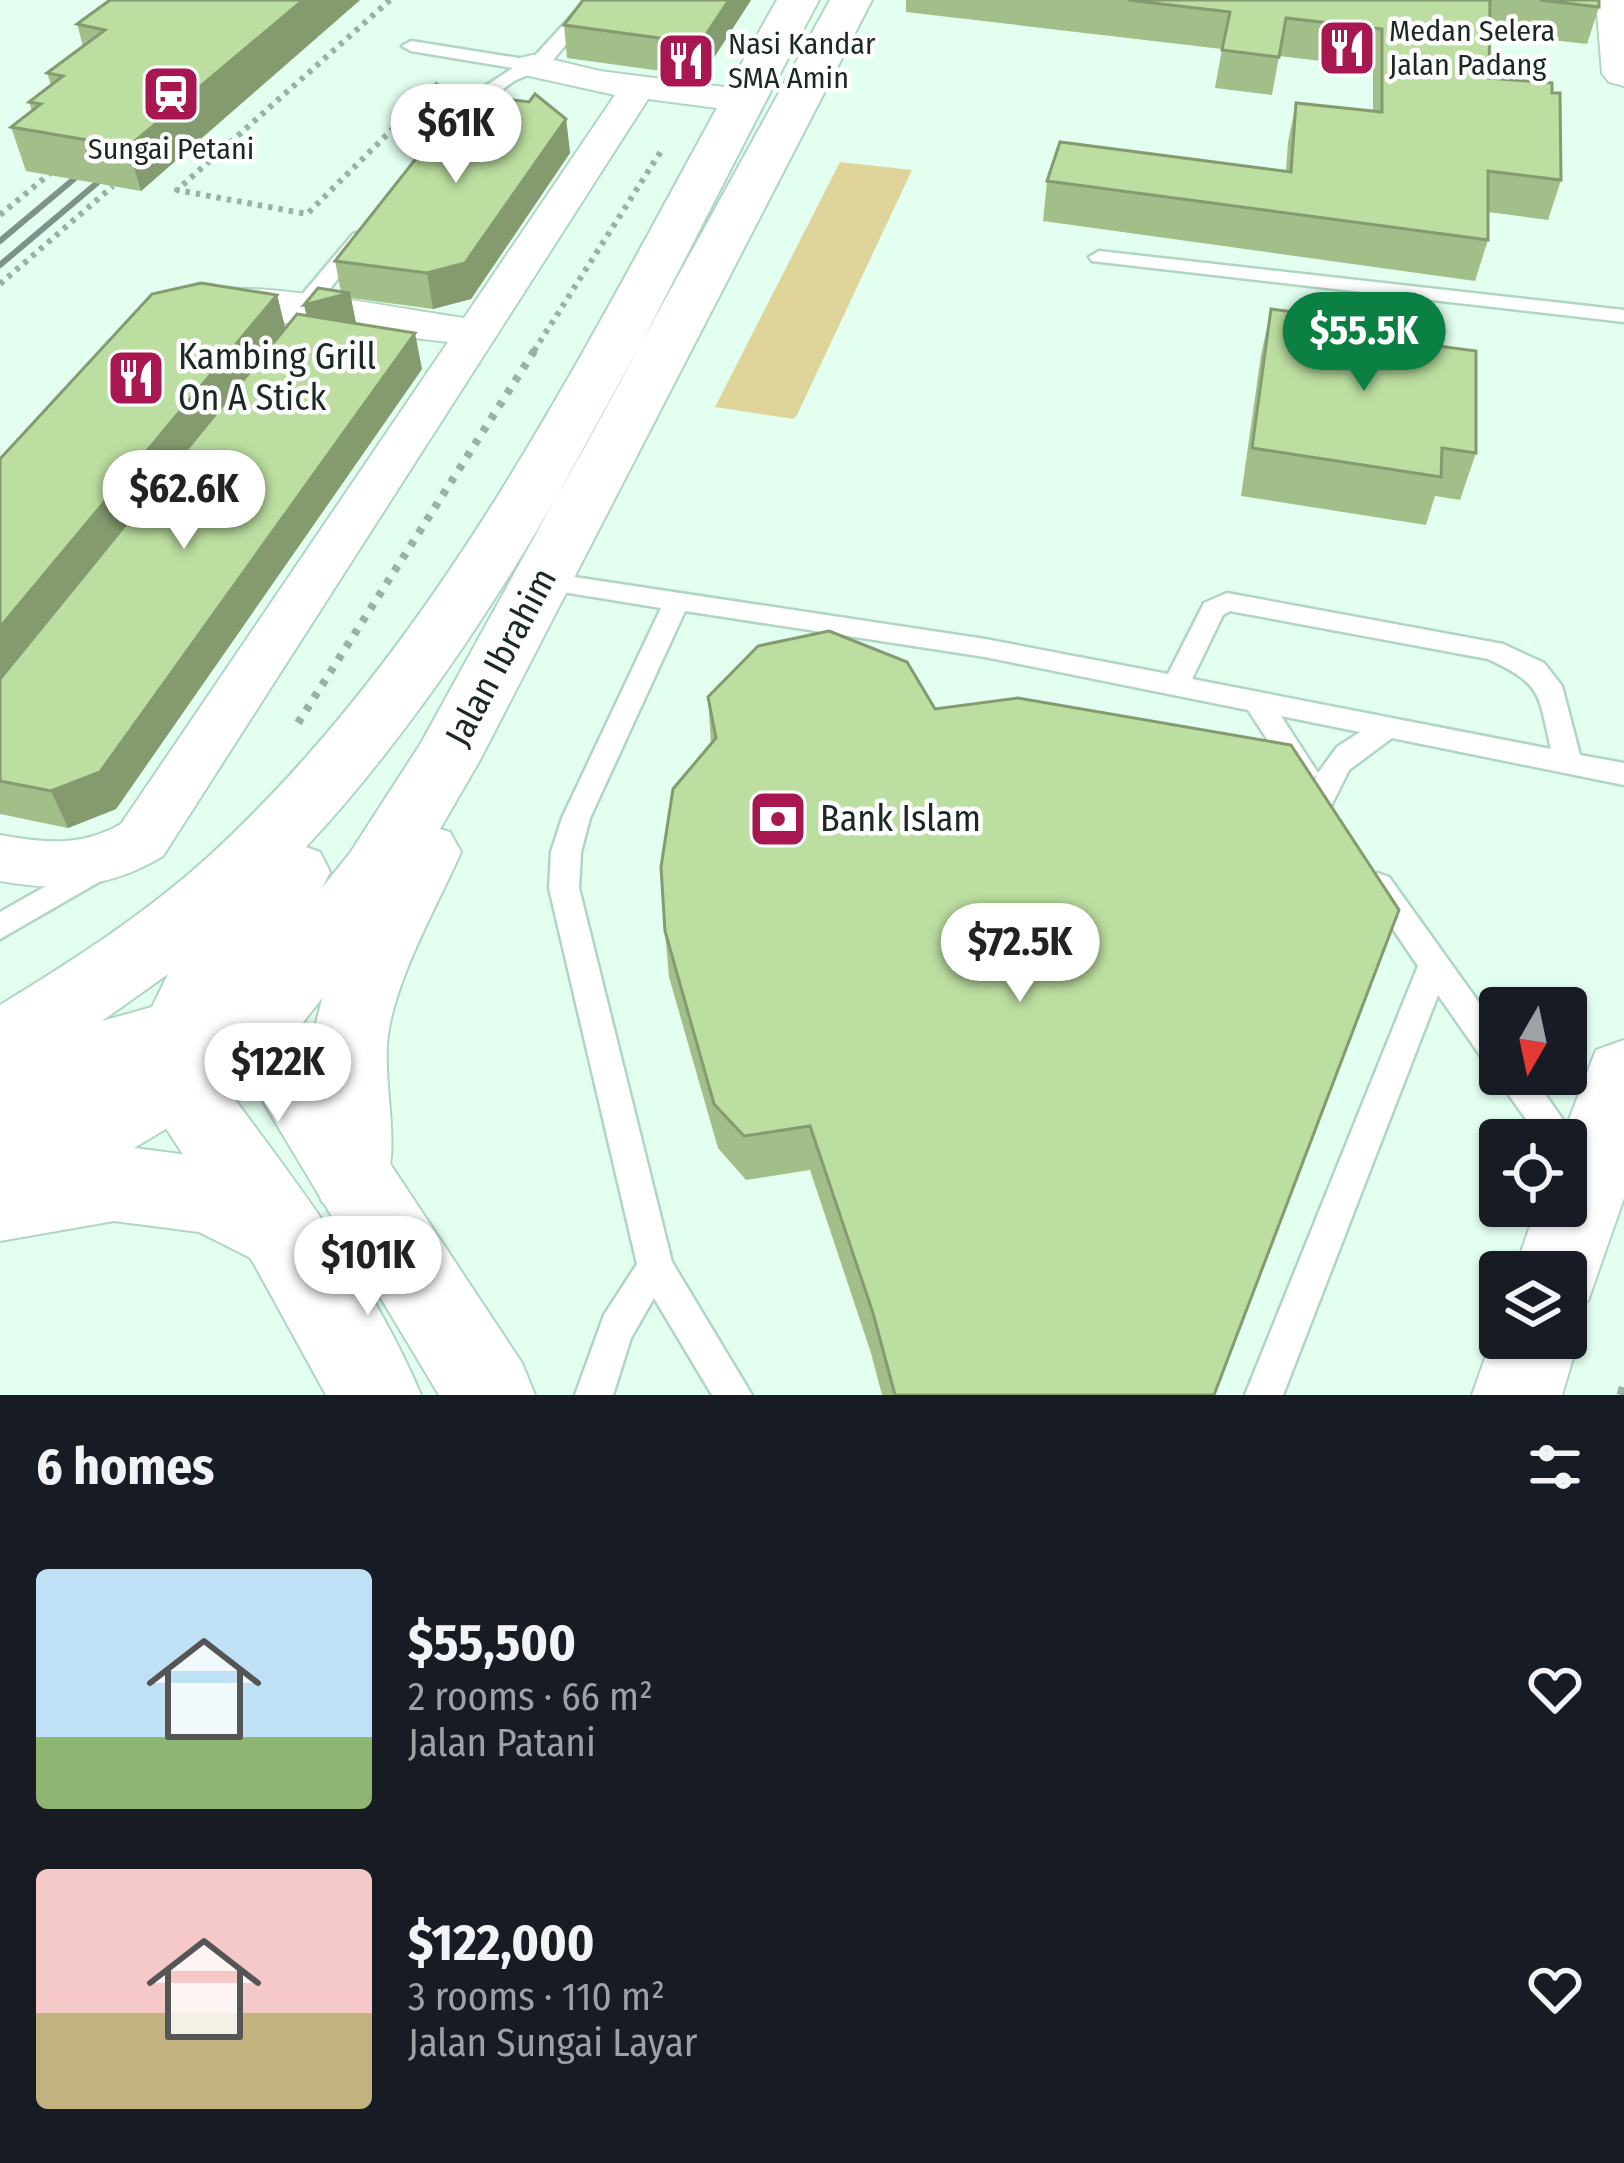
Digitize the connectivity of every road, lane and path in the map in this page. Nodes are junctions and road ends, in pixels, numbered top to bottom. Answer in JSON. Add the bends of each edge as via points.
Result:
{"nodes":[{"id":1,"x":390,"y":0,"type":"edge"},
{"id":2,"x":595,"y":0,"type":"edge"},
{"id":3,"x":798,"y":0,"type":"edge"},
{"id":4,"x":851,"y":0,"type":"edge"},
{"id":5,"x":1617,"y":0,"type":"edge"},
{"id":6,"x":410,"y":46,"type":"dead end"},
{"id":7,"x":546,"y":68,"type":"junction"},
{"id":8,"x":432,"y":73,"type":"dead end"},
{"id":9,"x":1624,"y":73,"type":"edge"},
{"id":10,"x":728,"y":94,"type":"junction"},
{"id":11,"x":470,"y":105,"type":"junction"},
{"id":12,"x":608,"y":109,"type":"junction"},
{"id":13,"x":532,"y":112,"type":"edge"},
{"id":14,"x":441,"y":139,"type":"edge"},
{"id":15,"x":71,"y":156,"type":"edge"},
{"id":16,"x":113,"y":186,"type":"edge"},
{"id":17,"x":0,"y":215,"type":"edge"},
{"id":18,"x":371,"y":224,"type":"edge"},
{"id":19,"x":1099,"y":257,"type":"dead end"},
{"id":20,"x":0,"y":284,"type":"edge"},
{"id":21,"x":167,"y":306,"type":"edge"},
{"id":22,"x":309,"y":316,"type":"junction"},
{"id":23,"x":1624,"y":316,"type":"edge"},
{"id":24,"x":480,"y":333,"type":"junction"},
{"id":25,"x":541,"y":581,"type":"junction"},
{"id":26,"x":677,"y":601,"type":"junction"},
{"id":27,"x":411,"y":670,"type":"junction"},
{"id":28,"x":1176,"y":685,"type":"junction"},
{"id":29,"x":1256,"y":700,"type":"junction"},
{"id":30,"x":1390,"y":727,"type":"junction"},
{"id":31,"x":290,"y":737,"type":"dead end"},
{"id":32,"x":446,"y":760,"type":"junction"},
{"id":33,"x":1568,"y":762,"type":"junction"},
{"id":34,"x":1624,"y":774,"type":"edge"},
{"id":35,"x":1358,"y":854,"type":"edge"},
{"id":36,"x":115,"y":858,"type":"junction"},
{"id":37,"x":0,"y":859,"type":"edge"},
{"id":38,"x":0,"y":927,"type":"edge"},
{"id":39,"x":1433,"y":967,"type":"junction"},
{"id":40,"x":1479,"y":1029,"type":"edge"},
{"id":41,"x":0,"y":1046,"type":"edge"},
{"id":42,"x":204,"y":1047,"type":"junction"},
{"id":43,"x":1624,"y":1074,"type":"edge"},
{"id":44,"x":0,"y":1104,"type":"edge"},
{"id":45,"x":1587,"y":1131,"type":"edge"},
{"id":46,"x":351,"y":1175,"type":"junction"},
{"id":47,"x":0,"y":1183,"type":"edge"},
{"id":48,"x":0,"y":1203,"type":"edge"},
{"id":49,"x":284,"y":1236,"type":"junction"},
{"id":50,"x":656,"y":1268,"type":"junction"},
{"id":51,"x":1528,"y":1359,"type":"edge"},
{"id":52,"x":1624,"y":1384,"type":"edge"},
{"id":53,"x":376,"y":1395,"type":"edge"},
{"id":54,"x":490,"y":1395,"type":"edge"},
{"id":55,"x":594,"y":1395,"type":"edge"},
{"id":56,"x":733,"y":1395,"type":"edge"},
{"id":57,"x":1264,"y":1395,"type":"edge"},
{"id":58,"x":1517,"y":1395,"type":"edge"},
{"id":59,"x":1621,"y":1395,"type":"edge"}],
"edges":[{"from":1,"to":8,"type":"path","via":[[177,190],[307,214],[446,76]]},
{"from":2,"to":7,"type":"lane"},
{"from":3,"to":10,"type":"main road","name":"Jalan Ibrahim"},
{"from":4,"to":25,"type":"main road","name":"Jalan Ibrahim"},
{"from":5,"to":9,"type":"main road"},
{"from":6,"to":7,"type":"lane"},
{"from":7,"to":10,"type":"street","via":[[609,70]]},
{"from":7,"to":11,"type":"lane","via":[[508,77]]},
{"from":7,"to":12,"type":"street"},
{"from":10,"to":12,"type":"street"},
{"from":10,"to":27,"type":"main road","name":"Jalan Ibrahim","via":[[617,331]]},
{"from":10,"to":31,"type":"path"},
{"from":11,"to":13,"type":"street"},
{"from":11,"to":14,"type":"lane"},
{"from":12,"to":24,"type":"street"},
{"from":15,"to":17,"type":"path"},
{"from":16,"to":20,"type":"path"},
{"from":18,"to":22,"type":"lane"},
{"from":19,"to":23,"type":"lane"},
{"from":21,"to":22,"type":"street","via":[[224,300]]},
{"from":22,"to":24,"type":"street"},
{"from":24,"to":36,"type":"street","via":[[165,812]]},
{"from":25,"to":26,"type":"lane"},
{"from":25,"to":32,"type":"main road","name":"Jalan Ibrahim"},
{"from":26,"to":28,"type":"lane"},
{"from":26,"to":50,"type":"lane","via":[[577,818],[564,888]]},
{"from":27,"to":41,"type":"main road","name":"Jalan Ibrahim","via":[[298,811],[235,875],[178,926]]},
{"from":27,"to":42,"type":"main road","via":[[395,733],[362,788],[221,954]]},
{"from":28,"to":29,"type":"lane"},
{"from":28,"to":33,"type":"lane","via":[[1213,609],[1227,602],[1494,651],[1535,670],[1552,693]]},
{"from":29,"to":30,"type":"lane"},
{"from":29,"to":30,"type":"lane","via":[[1327,807],[1341,756]]},
{"from":30,"to":33,"type":"lane"},
{"from":32,"to":42,"type":"main road","name":"Jalan Ibrahim","via":[[376,873]]},
{"from":32,"to":46,"type":"main road","via":[[442,818],[362,993],[348,1042]]},
{"from":33,"to":34,"type":"lane"},
{"from":35,"to":39,"type":"lane"},
{"from":36,"to":37,"type":"street","via":[[51,868]]},
{"from":36,"to":38,"type":"lane"},
{"from":39,"to":40,"type":"lane"},
{"from":39,"to":57,"type":"lane"},
{"from":42,"to":44,"type":"main road","via":[[90,1058]]},
{"from":42,"to":46,"type":"main road"},
{"from":42,"to":47,"type":"main road","name":"Jalan Ibrahim"},
{"from":42,"to":49,"type":"main road"},
{"from":43,"to":45,"type":"main road"},
{"from":46,"to":54,"type":"main road"},
{"from":48,"to":49,"type":"main road","via":[[113,1183],[212,1196]]},
{"from":49,"to":53,"type":"main road"},
{"from":50,"to":55,"type":"lane","via":[[628,1300]]},
{"from":50,"to":56,"type":"lane"},
{"from":51,"to":58,"type":"main road"},
{"from":52,"to":59,"type":"path"}]}
